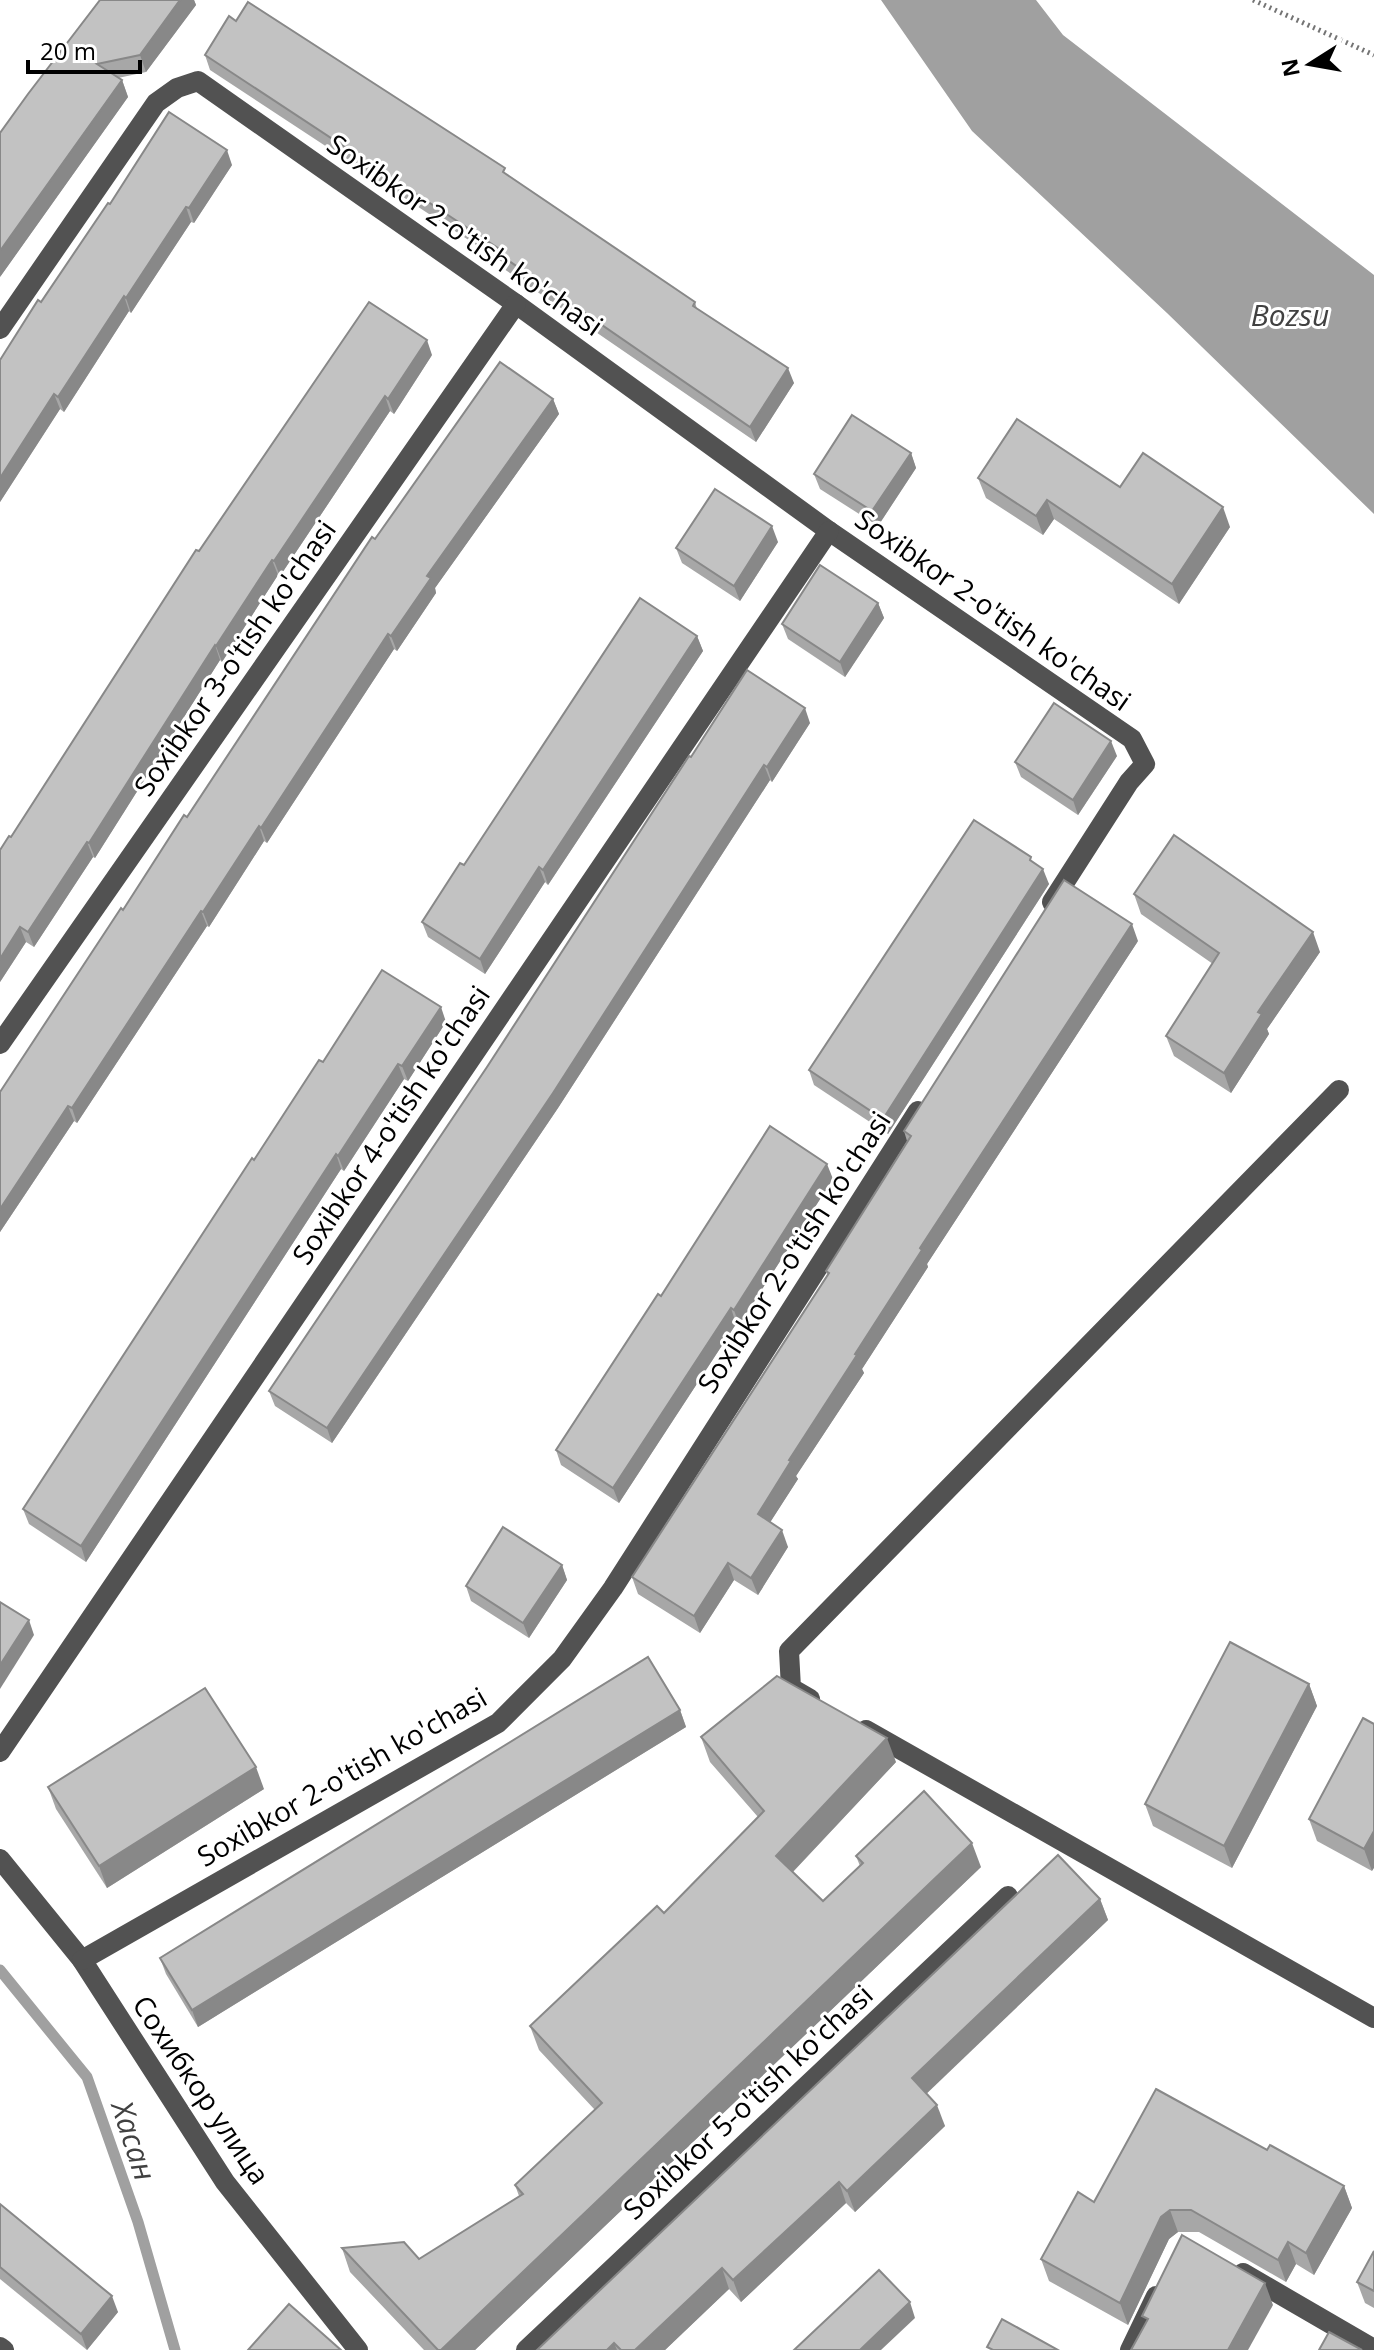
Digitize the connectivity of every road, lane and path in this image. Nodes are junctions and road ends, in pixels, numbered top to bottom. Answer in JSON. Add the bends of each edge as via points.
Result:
{"nodes":[{"id":1,"x":1253,"y":0,"type":"edge"},
{"id":2,"x":1374,"y":55,"type":"edge"},
{"id":3,"x":516,"y":304,"type":"junction"},
{"id":4,"x":0,"y":329,"type":"edge"},
{"id":5,"x":829,"y":531,"type":"junction"},
{"id":6,"x":1043,"y":916,"type":"edge"},
{"id":7,"x":0,"y":1044,"type":"edge"},
{"id":8,"x":1339,"y":1090,"type":"dead end"},
{"id":9,"x":931,"y":1091,"type":"edge"},
{"id":10,"x":0,"y":1752,"type":"edge"},
{"id":11,"x":0,"y":1859,"type":"edge"},
{"id":12,"x":1008,"y":1896,"type":"dead end"},
{"id":13,"x":82,"y":1960,"type":"junction"},
{"id":14,"x":1374,"y":2018,"type":"edge"},
{"id":15,"x":1231,"y":2266,"type":"edge"},
{"id":16,"x":1162,"y":2284,"type":"edge"},
{"id":17,"x":1374,"y":2349,"type":"edge"},
{"id":18,"x":358,"y":2350,"type":"edge"},
{"id":19,"x":526,"y":2350,"type":"edge"},
{"id":20,"x":1130,"y":2350,"type":"edge"}],
"edges":[{"from":1,"to":2,"type":"path"},
{"from":3,"to":4,"type":"street","name":"Soxibkor 2-o'tish ko'chasi","via":[[198,81],[156,103]]},
{"from":3,"to":5,"type":"street","name":"Soxibkor 2-o'tish ko'chasi"},
{"from":3,"to":7,"type":"street","name":"Soxibkor 3-o'tish ko'chasi"},
{"from":5,"to":6,"type":"street","name":"Soxibkor 2-o'tish ko'chasi","via":[[1132,739],[1145,764]]},
{"from":5,"to":10,"type":"street","name":"Soxibkor 4-o'tish ko'chasi"},
{"from":8,"to":14,"type":"street","via":[[789,1651],[791,1688]]},
{"from":9,"to":13,"type":"street","name":"Soxibkor 2-o'tish ko'chasi","via":[[613,1588],[562,1659],[498,1723]]},
{"from":11,"to":13,"type":"street","name":"Сохибкор улица"},
{"from":12,"to":19,"type":"street","name":"Soxibkor 5-o'tish ko'chasi"},
{"from":13,"to":18,"type":"street","name":"Сохибкор улица","via":[[225,2182]]},
{"from":15,"to":17,"type":"street"},
{"from":16,"to":20,"type":"street"}]}
